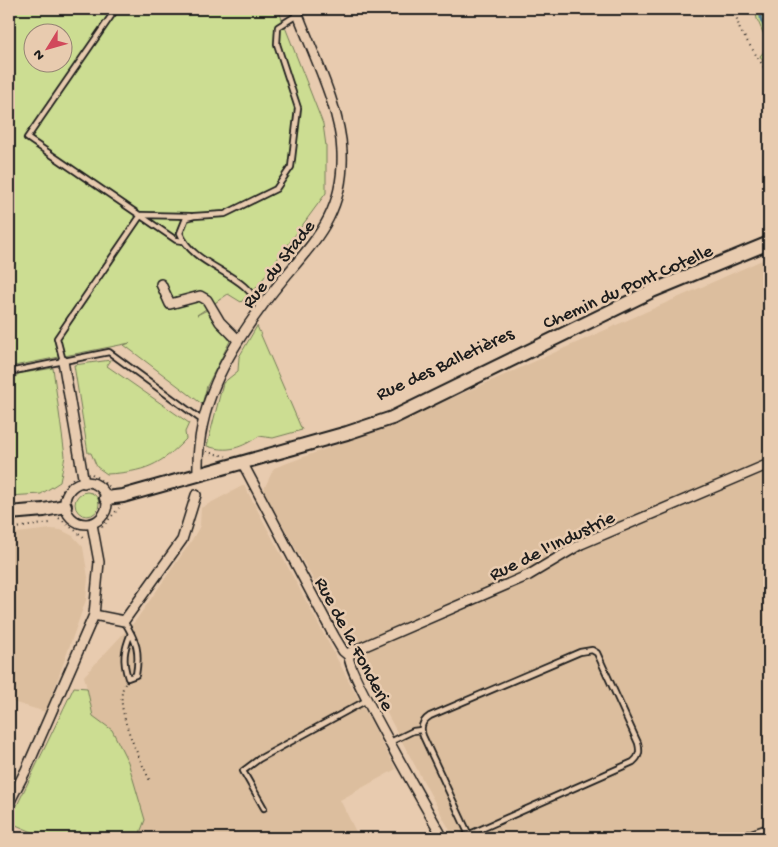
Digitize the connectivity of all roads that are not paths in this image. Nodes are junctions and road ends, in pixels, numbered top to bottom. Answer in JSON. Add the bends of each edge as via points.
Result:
{"nodes":[{"id":1,"x":116,"y":9,"type":"edge"},
{"id":2,"x":297,"y":12,"type":"edge"},
{"id":3,"x":141,"y":215,"type":"junction"},
{"id":4,"x":194,"y":216,"type":"junction"},
{"id":5,"x":183,"y":241,"type":"junction"},
{"id":6,"x":769,"y":243,"type":"edge"},
{"id":7,"x":161,"y":284,"type":"dead end"},
{"id":8,"x":259,"y":310,"type":"junction"},
{"id":9,"x":238,"y":340,"type":"junction"},
{"id":10,"x":63,"y":360,"type":"junction"},
{"id":11,"x":9,"y":372,"type":"edge"},
{"id":12,"x":204,"y":420,"type":"junction"},
{"id":13,"x":242,"y":462,"type":"junction"},
{"id":14,"x":769,"y":464,"type":"edge"},
{"id":15,"x":195,"y":475,"type":"junction"},
{"id":16,"x":84,"y":482,"type":"junction"},
{"id":17,"x":109,"y":493,"type":"junction"},
{"id":18,"x":196,"y":495,"type":"dead end"},
{"id":19,"x":60,"y":502,"type":"junction"},
{"id":20,"x":9,"y":513,"type":"edge"},
{"id":21,"x":92,"y":524,"type":"junction"},
{"id":22,"x":94,"y":616,"type":"junction"},
{"id":23,"x":124,"y":621,"type":"junction"},
{"id":24,"x":131,"y":633,"type":"junction"},
{"id":25,"x":349,"y":656,"type":"junction"},
{"id":26,"x":367,"y":700,"type":"junction"},
{"id":27,"x":421,"y":730,"type":"junction"},
{"id":28,"x":390,"y":742,"type":"junction"},
{"id":29,"x":9,"y":803,"type":"edge"},
{"id":30,"x":264,"y":808,"type":"dead end"},
{"id":31,"x":769,"y":829,"type":"edge"},
{"id":32,"x":468,"y":835,"type":"junction"},
{"id":33,"x":443,"y":838,"type":"edge"},
{"id":34,"x":461,"y":838,"type":"edge"},
{"id":35,"x":744,"y":838,"type":"edge"}],
"edges":[{"from":1,"to":3,"type":"lane","via":[[27,138]]},
{"from":2,"to":4,"type":"lane","via":[[278,27],[277,44],[298,108],[291,167],[276,189],[225,214]]},
{"from":2,"to":8,"type":"street","name":"Rue du Stade","via":[[338,118],[342,152],[340,189],[328,224]]},
{"from":3,"to":4,"type":"lane"},
{"from":3,"to":5,"type":"lane","via":[[176,240]]},
{"from":3,"to":10,"type":"lane","via":[[57,338]]},
{"from":4,"to":5,"type":"lane","via":[[186,218],[182,226]]},
{"from":5,"to":8,"type":"lane","via":[[256,297]]},
{"from":6,"to":13,"type":"street","name":"Chemin du Pont Cotelle","via":[[652,291],[392,418]]},
{"from":7,"to":9,"type":"street","via":[[170,304],[200,296],[207,300],[220,322]]},
{"from":8,"to":9,"type":"street","name":"Rue du Stade"},
{"from":9,"to":12,"type":"street","name":"Rue du Stade","via":[[213,387]]},
{"from":10,"to":11,"type":"lane"},
{"from":10,"to":12,"type":"lane","via":[[112,353]]},
{"from":10,"to":16,"type":"street"},
{"from":12,"to":15,"type":"street","name":"Rue du Stade"},
{"from":13,"to":15,"type":"street","name":"Chemin du Pont Cotelle"},
{"from":13,"to":25,"type":"street","name":"Rue de la Fonderie","via":[[334,636]]},
{"from":14,"to":25,"type":"street","name":"Rue de l'Industrie","via":[[581,544],[529,575],[351,652]]},
{"from":15,"to":17,"type":"street"},
{"from":16,"to":17,"type":"street"},
{"from":16,"to":19,"type":"street","via":[[71,489]]},
{"from":17,"to":21,"type":"street","via":[[103,515]]},
{"from":18,"to":23,"type":"street","via":[[182,540]]},
{"from":19,"to":20,"type":"street","via":[[44,510]]},
{"from":19,"to":21,"type":"street","via":[[74,521]]},
{"from":21,"to":22,"type":"street","via":[[99,562]]},
{"from":22,"to":23,"type":"street"},
{"from":22,"to":29,"type":"street"},
{"from":23,"to":24,"type":"lane"},
{"from":24,"to":24,"type":"lane","via":[[140,656],[136,675],[128,678],[123,663]]},
{"from":25,"to":26,"type":"street","name":"Rue de la Fonderie","via":[[348,664]]},
{"from":26,"to":28,"type":"street","name":"Rue de la Fonderie"},
{"from":26,"to":30,"type":"lane","via":[[243,771]]},
{"from":27,"to":28,"type":"lane"},
{"from":27,"to":32,"type":"lane"},
{"from":27,"to":32,"type":"lane","via":[[423,722],[430,716],[580,652],[592,650],[601,658],[638,743],[640,749],[636,759]]},
{"from":28,"to":33,"type":"street","name":"Rue de la Fonderie"},
{"from":31,"to":35,"type":"street"},
{"from":32,"to":34,"type":"lane"}]}
